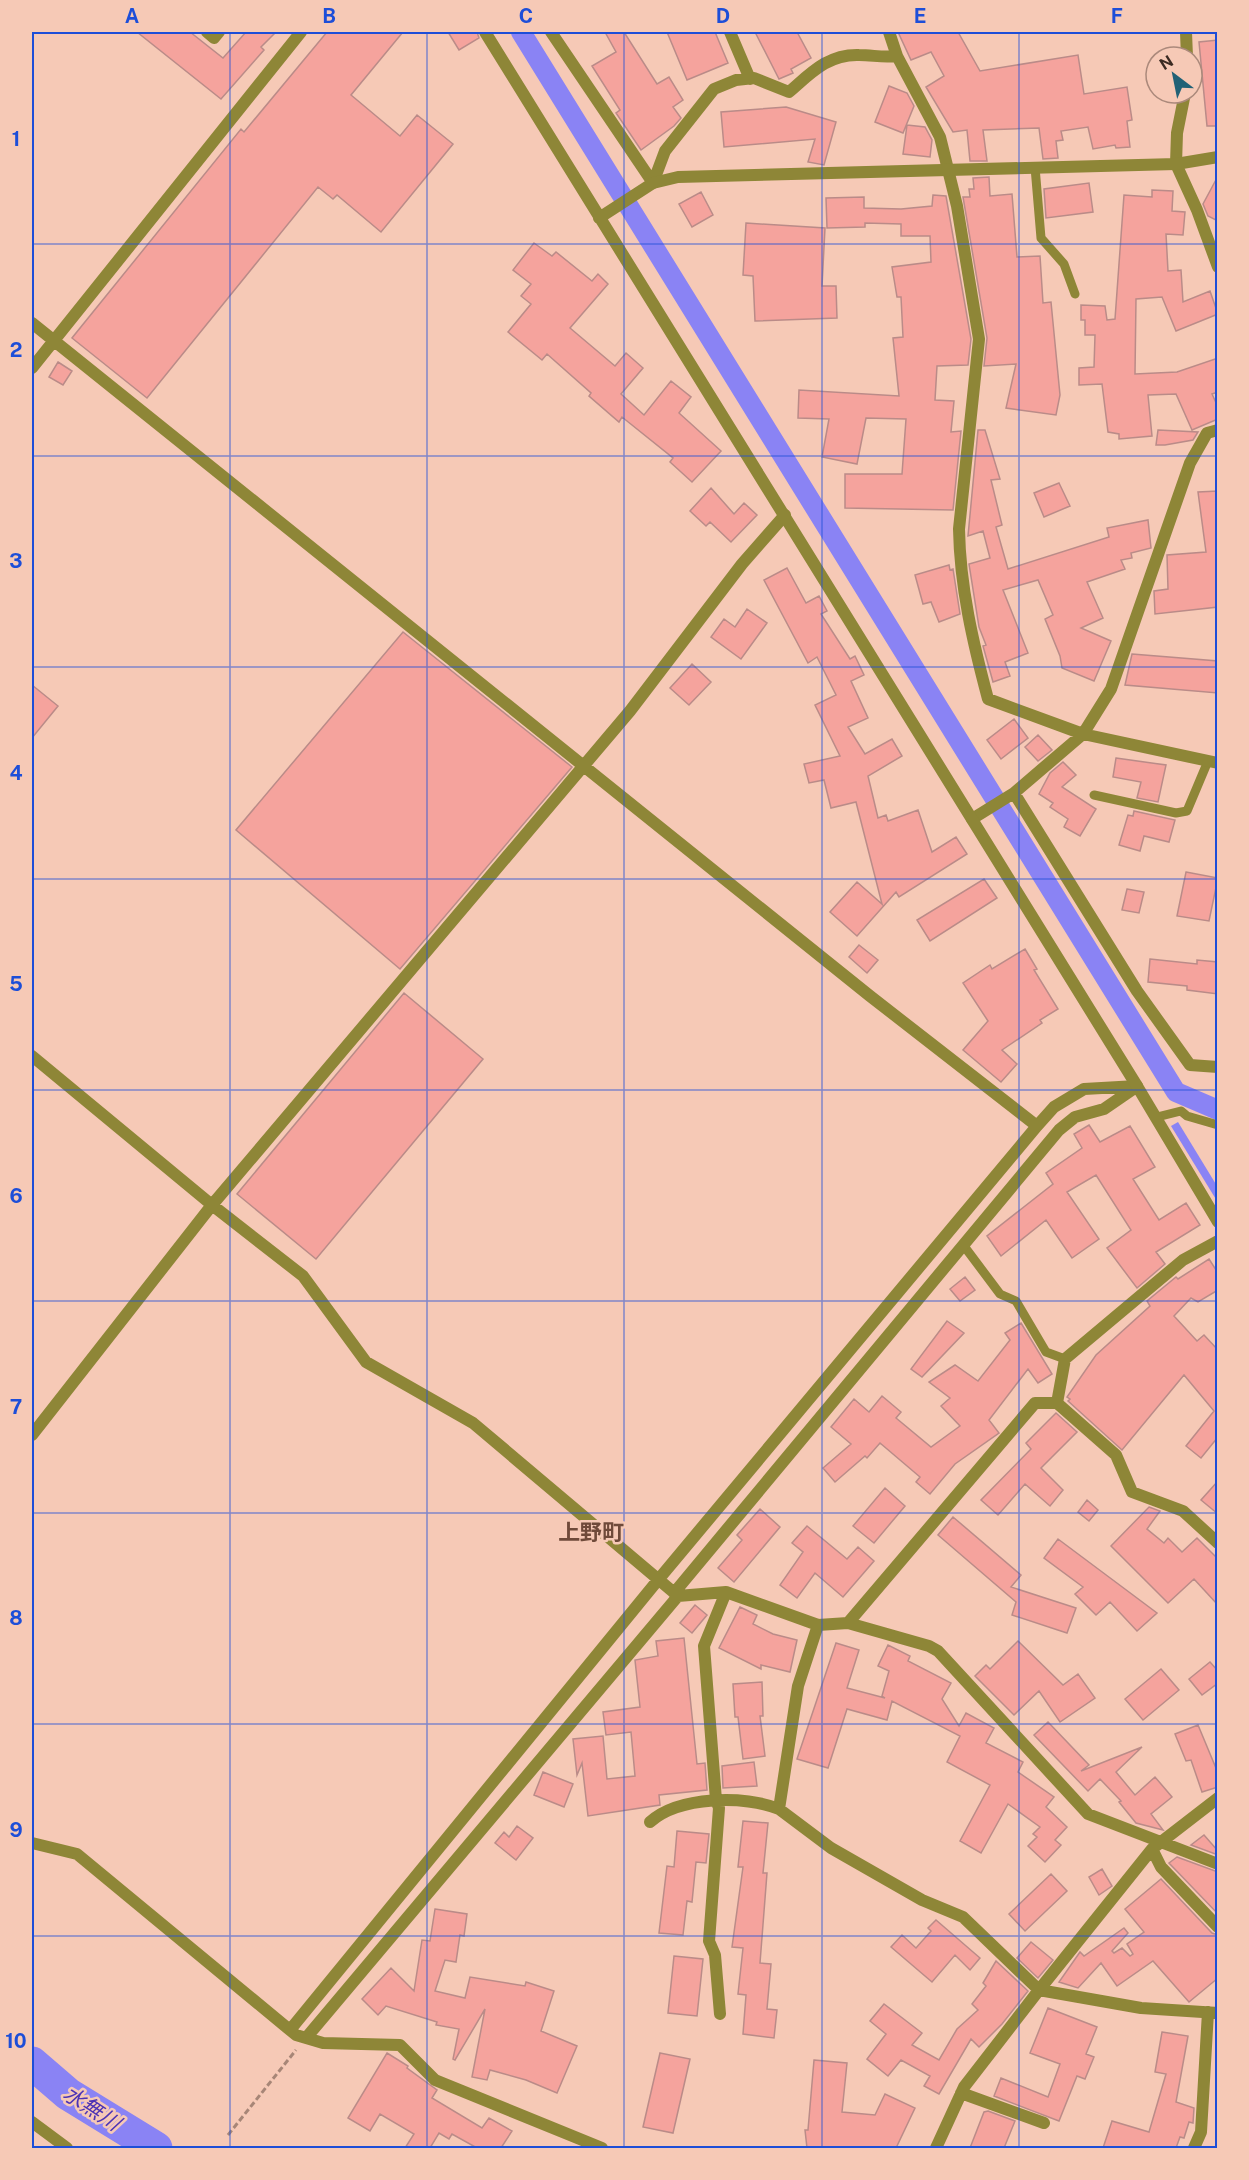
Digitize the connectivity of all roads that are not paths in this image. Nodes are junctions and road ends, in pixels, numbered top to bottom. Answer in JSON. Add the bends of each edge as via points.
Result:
{"nodes":[{"id":1,"x":207,"y":32,"type":"edge"},
{"id":2,"x":219,"y":32,"type":"edge"},
{"id":3,"x":301,"y":32,"type":"edge"},
{"id":4,"x":485,"y":32,"type":"edge"},
{"id":5,"x":551,"y":32,"type":"edge"},
{"id":6,"x":730,"y":32,"type":"edge"},
{"id":7,"x":889,"y":32,"type":"edge"},
{"id":8,"x":897,"y":56,"type":"junction"},
{"id":9,"x":750,"y":79,"type":"junction"},
{"id":10,"x":1183,"y":105,"type":"edge"},
{"id":11,"x":1218,"y":156,"type":"edge"},
{"id":12,"x":1176,"y":164,"type":"junction"},
{"id":13,"x":1035,"y":167,"type":"junction"},
{"id":14,"x":946,"y":169,"type":"junction"},
{"id":15,"x":652,"y":183,"type":"junction"},
{"id":16,"x":599,"y":218,"type":"junction"},
{"id":17,"x":1218,"y":267,"type":"edge"},
{"id":18,"x":1075,"y":294,"type":"dead end"},
{"id":19,"x":32,"y":323,"type":"edge"},
{"id":20,"x":55,"y":339,"type":"junction"},
{"id":21,"x":32,"y":368,"type":"edge"},
{"id":22,"x":1218,"y":430,"type":"edge"},
{"id":23,"x":785,"y":514,"type":"junction"},
{"id":24,"x":1083,"y":734,"type":"junction"},
{"id":25,"x":1213,"y":762,"type":"edge"},
{"id":26,"x":583,"y":764,"type":"junction"},
{"id":27,"x":1013,"y":793,"type":"junction"},
{"id":28,"x":1094,"y":795,"type":"dead end"},
{"id":29,"x":973,"y":819,"type":"junction"},
{"id":30,"x":32,"y":1056,"type":"edge"},
{"id":31,"x":1218,"y":1067,"type":"edge"},
{"id":32,"x":1137,"y":1086,"type":"junction"},
{"id":33,"x":1157,"y":1117,"type":"junction"},
{"id":34,"x":1218,"y":1125,"type":"edge"},
{"id":35,"x":1036,"y":1126,"type":"junction"},
{"id":36,"x":212,"y":1205,"type":"junction"},
{"id":37,"x":1218,"y":1222,"type":"edge"},
{"id":38,"x":948,"y":1233,"type":"junction"},
{"id":39,"x":1218,"y":1240,"type":"edge"},
{"id":40,"x":964,"y":1245,"type":"junction"},
{"id":41,"x":908,"y":1281,"type":"junction"},
{"id":42,"x":924,"y":1293,"type":"junction"},
{"id":43,"x":1065,"y":1359,"type":"junction"},
{"id":44,"x":1057,"y":1403,"type":"junction"},
{"id":45,"x":32,"y":1434,"type":"edge"},
{"id":46,"x":1218,"y":1543,"type":"edge"},
{"id":47,"x":658,"y":1580,"type":"junction"},
{"id":48,"x":726,"y":1592,"type":"junction"},
{"id":49,"x":676,"y":1595,"type":"junction"},
{"id":50,"x":848,"y":1623,"type":"junction"},
{"id":51,"x":818,"y":1625,"type":"junction"},
{"id":52,"x":1218,"y":1798,"type":"edge"},
{"id":53,"x":716,"y":1800,"type":"junction"},
{"id":54,"x":779,"y":1809,"type":"junction"},
{"id":55,"x":650,"y":1822,"type":"dead end"},
{"id":56,"x":32,"y":1842,"type":"edge"},
{"id":57,"x":1156,"y":1846,"type":"junction"},
{"id":58,"x":1218,"y":1864,"type":"edge"},
{"id":59,"x":1218,"y":1927,"type":"edge"},
{"id":60,"x":1039,"y":1990,"type":"junction"},
{"id":61,"x":1213,"y":2012,"type":"edge"},
{"id":62,"x":720,"y":2014,"type":"dead end"},
{"id":63,"x":290,"y":2030,"type":"junction"},
{"id":64,"x":306,"y":2038,"type":"junction"},
{"id":65,"x":962,"y":2093,"type":"junction"},
{"id":66,"x":32,"y":2122,"type":"edge"},
{"id":67,"x":1044,"y":2123,"type":"dead end"},
{"id":68,"x":67,"y":2148,"type":"edge"},
{"id":69,"x":602,"y":2148,"type":"edge"},
{"id":70,"x":936,"y":2148,"type":"edge"},
{"id":71,"x":1194,"y":2148,"type":"edge"}],
"edges":[{"from":1,"to":2,"type":"street","via":[[214,38]]},
{"from":3,"to":20,"type":"street"},
{"from":4,"to":16,"type":"street"},
{"from":5,"to":15,"type":"street"},
{"from":6,"to":9,"type":"street"},
{"from":7,"to":8,"type":"street"},
{"from":8,"to":9,"type":"street","via":[[842,55],[821,64],[789,92]]},
{"from":8,"to":14,"type":"street","via":[[940,136]]},
{"from":9,"to":15,"type":"street","via":[[714,89],[665,150]]},
{"from":10,"to":12,"type":"street"},
{"from":11,"to":12,"type":"street"},
{"from":12,"to":13,"type":"street"},
{"from":12,"to":17,"type":"street"},
{"from":13,"to":14,"type":"street"},
{"from":13,"to":18,"type":"lane","via":[[1041,238],[1064,264]]},
{"from":14,"to":15,"type":"street","via":[[678,177]]},
{"from":14,"to":24,"type":"street","via":[[957,206],[979,339],[959,529],[971,635],[988,699]]},
{"from":15,"to":16,"type":"street"},
{"from":16,"to":23,"type":"street"},
{"from":19,"to":20,"type":"street"},
{"from":20,"to":21,"type":"street"},
{"from":20,"to":26,"type":"street"},
{"from":22,"to":24,"type":"street","via":[[1208,433],[1190,463],[1111,689]]},
{"from":23,"to":26,"type":"street","via":[[630,711]]},
{"from":23,"to":29,"type":"street"},
{"from":24,"to":25,"type":"street"},
{"from":24,"to":27,"type":"street"},
{"from":25,"to":28,"type":"lane","via":[[1187,811],[1176,813]]},
{"from":26,"to":35,"type":"street"},
{"from":26,"to":36,"type":"street"},
{"from":27,"to":29,"type":"street"},
{"from":27,"to":31,"type":"street","via":[[1137,991],[1190,1065]]},
{"from":29,"to":32,"type":"street"},
{"from":30,"to":36,"type":"street"},
{"from":32,"to":33,"type":"street"},
{"from":32,"to":35,"type":"street","via":[[1084,1089],[1054,1107]]},
{"from":32,"to":40,"type":"street","via":[[1104,1109],[1075,1117],[1059,1130]]},
{"from":33,"to":34,"type":"lane","via":[[1181,1111]]},
{"from":33,"to":37,"type":"street"},
{"from":35,"to":38,"type":"street"},
{"from":36,"to":45,"type":"street"},
{"from":36,"to":47,"type":"street","via":[[303,1276],[366,1362],[473,1423]]},
{"from":38,"to":40,"type":"street"},
{"from":38,"to":41,"type":"street"},
{"from":39,"to":43,"type":"street","via":[[1183,1260]]},
{"from":40,"to":42,"type":"street"},
{"from":40,"to":43,"type":"lane","via":[[1000,1294],[1016,1301],[1047,1352]]},
{"from":41,"to":42,"type":"street"},
{"from":41,"to":47,"type":"street"},
{"from":42,"to":49,"type":"street"},
{"from":43,"to":44,"type":"street"},
{"from":44,"to":46,"type":"street","via":[[1116,1455],[1132,1492],[1183,1511]]},
{"from":44,"to":50,"type":"street","via":[[1035,1403]]},
{"from":47,"to":49,"type":"street"},
{"from":47,"to":63,"type":"street"},
{"from":48,"to":49,"type":"street"},
{"from":48,"to":51,"type":"street"},
{"from":48,"to":53,"type":"street","via":[[704,1646]]},
{"from":49,"to":64,"type":"street"},
{"from":50,"to":51,"type":"street"},
{"from":50,"to":57,"type":"street","via":[[938,1651],[1088,1814]]},
{"from":51,"to":54,"type":"street","via":[[798,1686]]},
{"from":52,"to":57,"type":"street"},
{"from":53,"to":54,"type":"street","via":[[742,1799]]},
{"from":53,"to":55,"type":"street","via":[[662,1812]]},
{"from":53,"to":62,"type":"street","via":[[719,1808],[709,1941],[715,1956]]},
{"from":54,"to":60,"type":"street","via":[[831,1848],[922,1900],[963,1917]]},
{"from":56,"to":63,"type":"street","via":[[77,1854]]},
{"from":57,"to":58,"type":"street"},
{"from":57,"to":59,"type":"street","via":[[1161,1867]]},
{"from":57,"to":60,"type":"street"},
{"from":60,"to":61,"type":"street","via":[[1141,2008]]},
{"from":60,"to":65,"type":"street"},
{"from":61,"to":71,"type":"street","via":[[1201,2132]]},
{"from":63,"to":64,"type":"street"},
{"from":64,"to":69,"type":"street","via":[[323,2043],[400,2045],[435,2080]]},
{"from":65,"to":67,"type":"street"},
{"from":65,"to":70,"type":"street"},
{"from":66,"to":68,"type":"street"}]}
